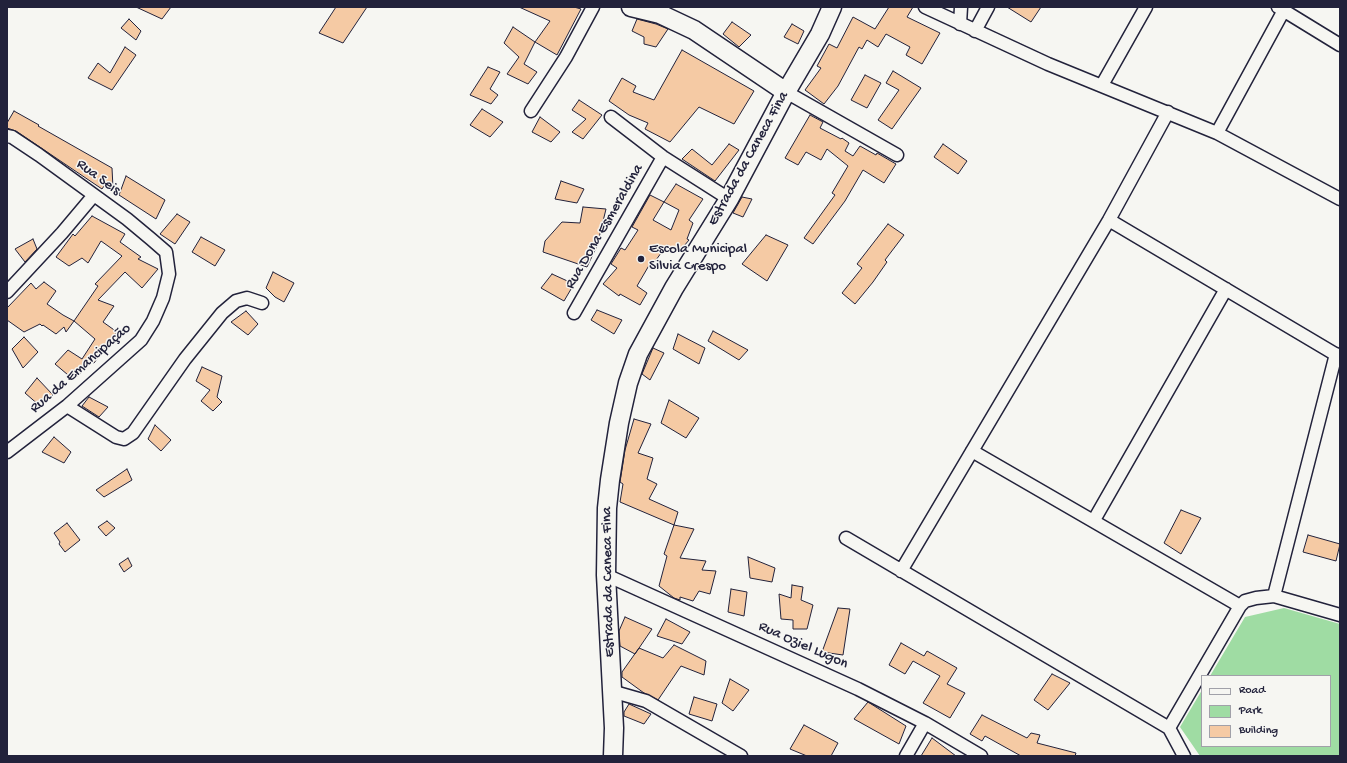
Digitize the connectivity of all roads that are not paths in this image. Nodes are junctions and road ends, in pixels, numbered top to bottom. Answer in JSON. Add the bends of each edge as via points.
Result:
{"nodes":[{"id":1,"x":593,"y":7,"type":"edge"},
{"id":2,"x":631,"y":7,"type":"edge"},
{"id":3,"x":832,"y":7,"type":"edge"},
{"id":4,"x":925,"y":7,"type":"edge"},
{"id":5,"x":961,"y":7,"type":"edge"},
{"id":6,"x":988,"y":7,"type":"edge"},
{"id":7,"x":1146,"y":7,"type":"edge"},
{"id":8,"x":1281,"y":9,"type":"edge"},
{"id":9,"x":960,"y":24,"type":"junction"},
{"id":10,"x":975,"y":31,"type":"junction"},
{"id":11,"x":1340,"y":44,"type":"edge"},
{"id":12,"x":1102,"y":85,"type":"junction"},
{"id":13,"x":786,"y":92,"type":"junction"},
{"id":14,"x":531,"y":111,"type":"dead end"},
{"id":15,"x":1168,"y":112,"type":"junction"},
{"id":16,"x":611,"y":117,"type":"dead end"},
{"id":17,"x":1217,"y":133,"type":"junction"},
{"id":18,"x":7,"y":136,"type":"edge"},
{"id":19,"x":897,"y":155,"type":"dead end"},
{"id":20,"x":663,"y":156,"type":"junction"},
{"id":21,"x":94,"y":195,"type":"junction"},
{"id":22,"x":729,"y":199,"type":"junction"},
{"id":23,"x":1340,"y":199,"type":"edge"},
{"id":24,"x":1109,"y":220,"type":"junction"},
{"id":25,"x":166,"y":252,"type":"joint"},
{"id":26,"x":1226,"y":289,"type":"junction"},
{"id":27,"x":7,"y":292,"type":"edge"},
{"id":28,"x":262,"y":303,"type":"dead end"},
{"id":29,"x":574,"y":313,"type":"dead end"},
{"id":30,"x":1338,"y":356,"type":"edge"},
{"id":31,"x":67,"y":406,"type":"junction"},
{"id":32,"x":972,"y":451,"type":"junction"},
{"id":33,"x":7,"y":452,"type":"edge"},
{"id":34,"x":1094,"y":520,"type":"junction"},
{"id":35,"x":846,"y":538,"type":"dead end"},
{"id":36,"x":900,"y":570,"type":"junction"},
{"id":37,"x":606,"y":575,"type":"junction"},
{"id":38,"x":1274,"y":596,"type":"junction"},
{"id":39,"x":1240,"y":606,"type":"junction"},
{"id":40,"x":1340,"y":615,"type":"edge"},
{"id":41,"x":611,"y":691,"type":"junction"},
{"id":42,"x":925,"y":723,"type":"junction"},
{"id":43,"x":1169,"y":728,"type":"junction"},
{"id":44,"x":613,"y":756,"type":"edge"},
{"id":45,"x":741,"y":756,"type":"edge"},
{"id":46,"x":906,"y":756,"type":"edge"},
{"id":47,"x":981,"y":756,"type":"edge"},
{"id":48,"x":1184,"y":756,"type":"edge"}],
"edges":[{"from":1,"to":14,"type":"street","via":[[566,57]]},
{"from":2,"to":13,"type":"street","via":[[660,14],[694,30]]},
{"from":3,"to":13,"type":"street","name":"Estrada da Caneca Fina","via":[[820,34]]},
{"from":4,"to":9,"type":"street"},
{"from":5,"to":9,"type":"street"},
{"from":6,"to":10,"type":"street"},
{"from":7,"to":12,"type":"street"},
{"from":8,"to":11,"type":"street"},
{"from":8,"to":17,"type":"street"},
{"from":9,"to":10,"type":"street"},
{"from":10,"to":12,"type":"street"},
{"from":12,"to":15,"type":"street"},
{"from":13,"to":19,"type":"street"},
{"from":13,"to":22,"type":"street","name":"Estrada da Caneca Fina"},
{"from":15,"to":17,"type":"street"},
{"from":15,"to":24,"type":"street"},
{"from":16,"to":20,"type":"street"},
{"from":17,"to":23,"type":"street"},
{"from":18,"to":21,"type":"street","name":"Rua Seis","via":[[39,155]]},
{"from":20,"to":22,"type":"street"},
{"from":20,"to":29,"type":"street","name":"Rua Dona Esmeraldina"},
{"from":21,"to":25,"type":"street","name":"Rua Seis"},
{"from":21,"to":27,"type":"street"},
{"from":22,"to":37,"type":"street","name":"Estrada da Caneca Fina","via":[[674,288],[633,367],[619,423],[610,480]]},
{"from":24,"to":26,"type":"street"},
{"from":24,"to":32,"type":"street"},
{"from":25,"to":31,"type":"street","name":"Rua da Emancipação","via":[[169,274],[163,298],[141,340]]},
{"from":26,"to":30,"type":"street"},
{"from":26,"to":34,"type":"street"},
{"from":28,"to":31,"type":"street","via":[[247,298],[236,300],[222,313],[185,359],[133,433],[124,438],[116,437]]},
{"from":30,"to":38,"type":"street"},
{"from":31,"to":33,"type":"street","name":"Rua da Emancipação"},
{"from":32,"to":34,"type":"street"},
{"from":32,"to":36,"type":"street"},
{"from":34,"to":39,"type":"street"},
{"from":35,"to":36,"type":"street"},
{"from":36,"to":43,"type":"street"},
{"from":37,"to":41,"type":"street","name":"Estrada da Caneca Fina"},
{"from":37,"to":42,"type":"street","name":"Rua Oziel Lugon","via":[[830,676]]},
{"from":38,"to":39,"type":"street","via":[[1245,601]]},
{"from":38,"to":40,"type":"street"},
{"from":39,"to":43,"type":"street"},
{"from":41,"to":44,"type":"street","name":"Estrada da Caneca Fina"},
{"from":41,"to":45,"type":"street","via":[[646,701]]},
{"from":42,"to":46,"type":"street"},
{"from":42,"to":47,"type":"street","name":"Rua Oziel Lugon"},
{"from":43,"to":48,"type":"street"}]}
